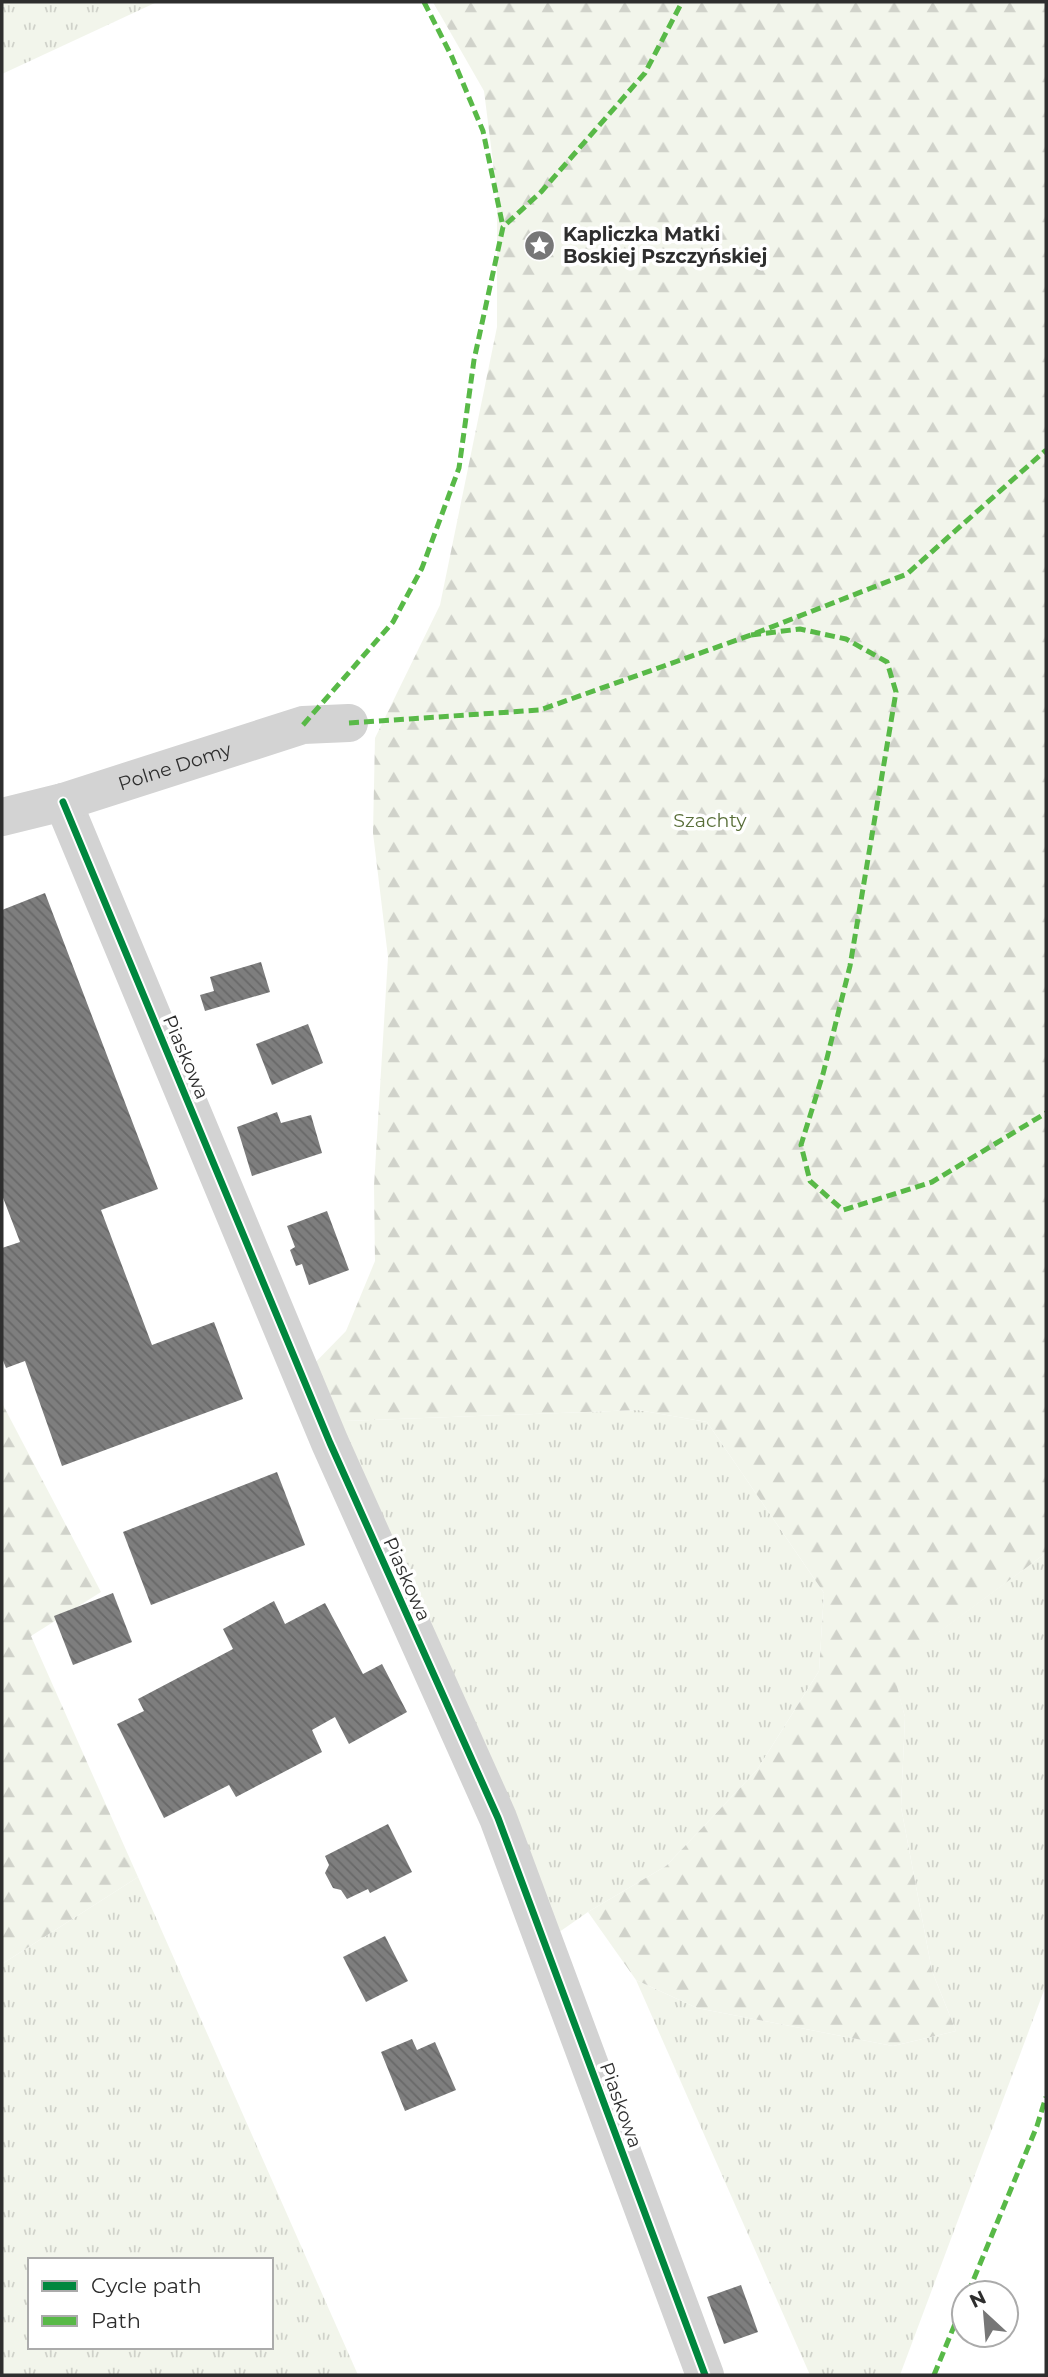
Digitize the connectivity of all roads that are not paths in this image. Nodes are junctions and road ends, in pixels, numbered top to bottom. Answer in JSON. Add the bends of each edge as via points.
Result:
{"nodes":[{"id":1,"x":349,"y":723,"type":"dead end"},
{"id":2,"x":63,"y":802,"type":"junction"},
{"id":3,"x":2,"y":817,"type":"edge"},
{"id":4,"x":705,"y":2375,"type":"edge"}],
"edges":[{"from":1,"to":2,"type":"street","name":"Polne Domy","via":[[303,725]]},
{"from":2,"to":3,"type":"street","name":"Polne Domy"},
{"from":2,"to":4,"type":"street","name":"Piaskowa","via":[[330,1443],[498,1818]]}]}
